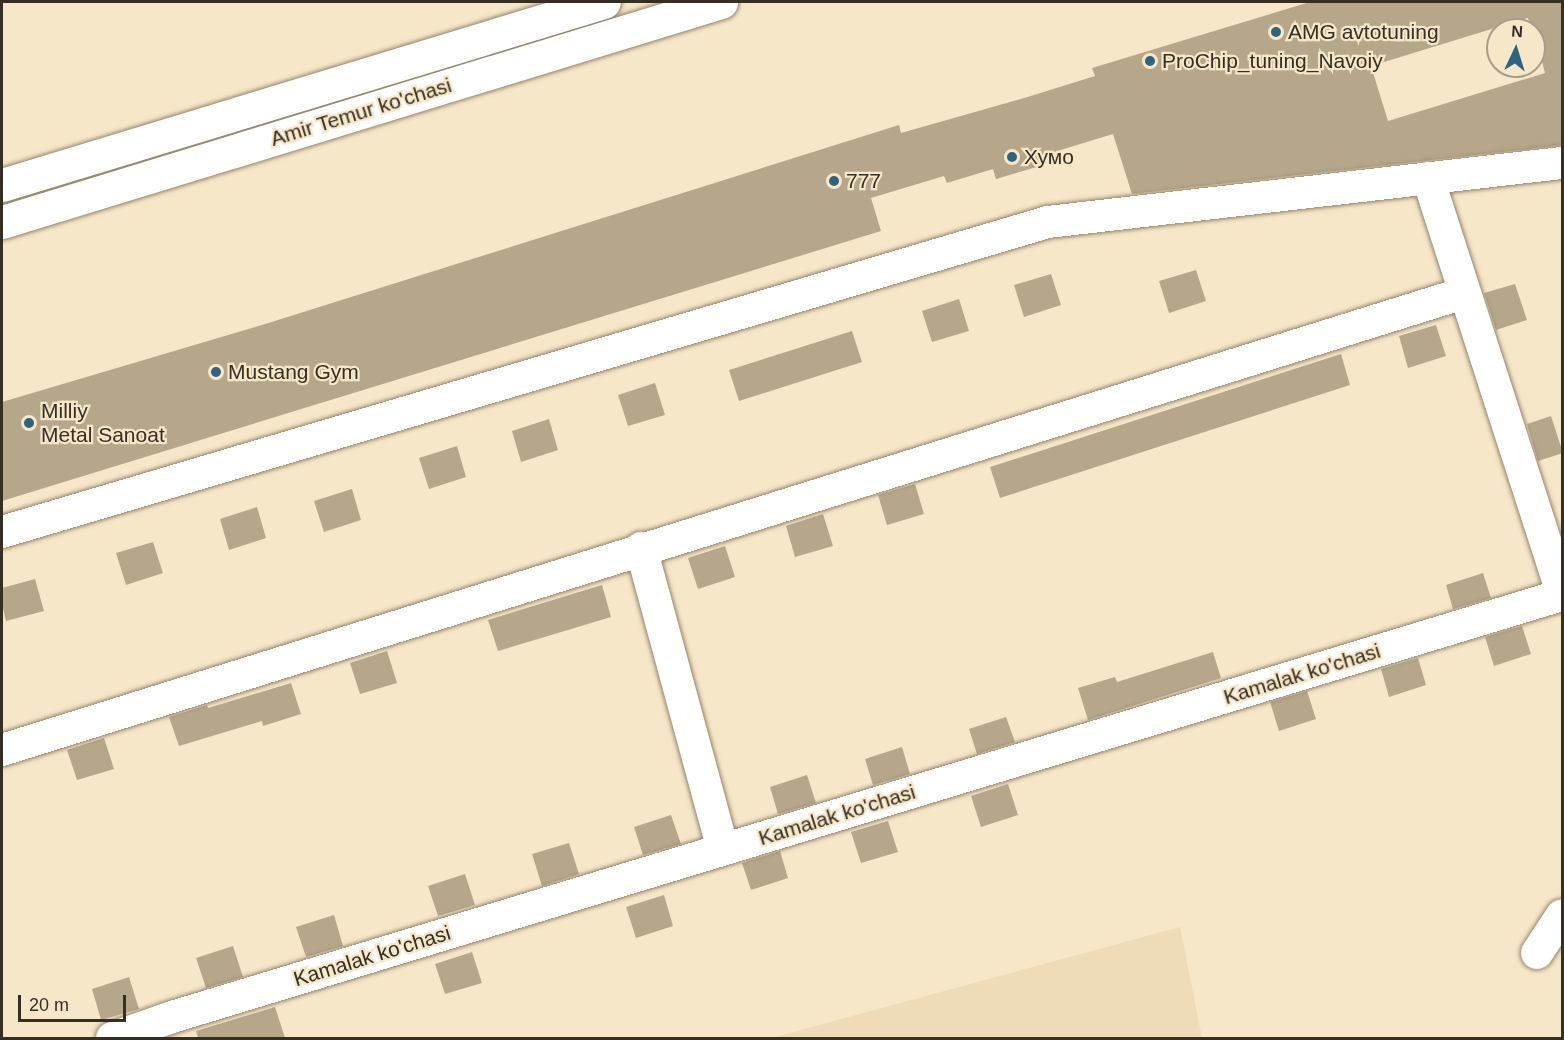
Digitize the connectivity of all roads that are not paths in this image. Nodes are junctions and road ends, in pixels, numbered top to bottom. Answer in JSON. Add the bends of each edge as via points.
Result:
{"nodes":[{"id":1,"x":604,"y":2,"type":"edge"},
{"id":2,"x":721,"y":2,"type":"edge"},
{"id":3,"x":1563,"y":163,"type":"edge"},
{"id":4,"x":1428,"y":178,"type":"junction"},
{"id":5,"x":2,"y":185,"type":"edge"},
{"id":6,"x":2,"y":222,"type":"edge"},
{"id":7,"x":1464,"y":293,"type":"junction"},
{"id":8,"x":2,"y":532,"type":"edge"},
{"id":9,"x":641,"y":548,"type":"junction"},
{"id":10,"x":1563,"y":593,"type":"edge"},
{"id":11,"x":2,"y":750,"type":"edge"},
{"id":12,"x":723,"y":849,"type":"junction"},
{"id":13,"x":1563,"y":915,"type":"edge"},
{"id":14,"x":1538,"y":953,"type":"dead end"},
{"id":15,"x":112,"y":1038,"type":"edge"}],
"edges":[{"from":1,"to":5,"type":"street","name":"Amir Temur ko'chasi"},
{"from":2,"to":6,"type":"street","name":"Amir Temur ko'chasi"},
{"from":3,"to":4,"type":"street"},
{"from":4,"to":7,"type":"street"},
{"from":4,"to":8,"type":"street","via":[[1048,222]]},
{"from":7,"to":9,"type":"street"},
{"from":7,"to":10,"type":"street"},
{"from":9,"to":11,"type":"street"},
{"from":9,"to":12,"type":"street"},
{"from":10,"to":12,"type":"street","name":"Kamalak ko'chasi"},
{"from":12,"to":15,"type":"street","name":"Kamalak ko'chasi"},
{"from":13,"to":14,"type":"street"}]}
